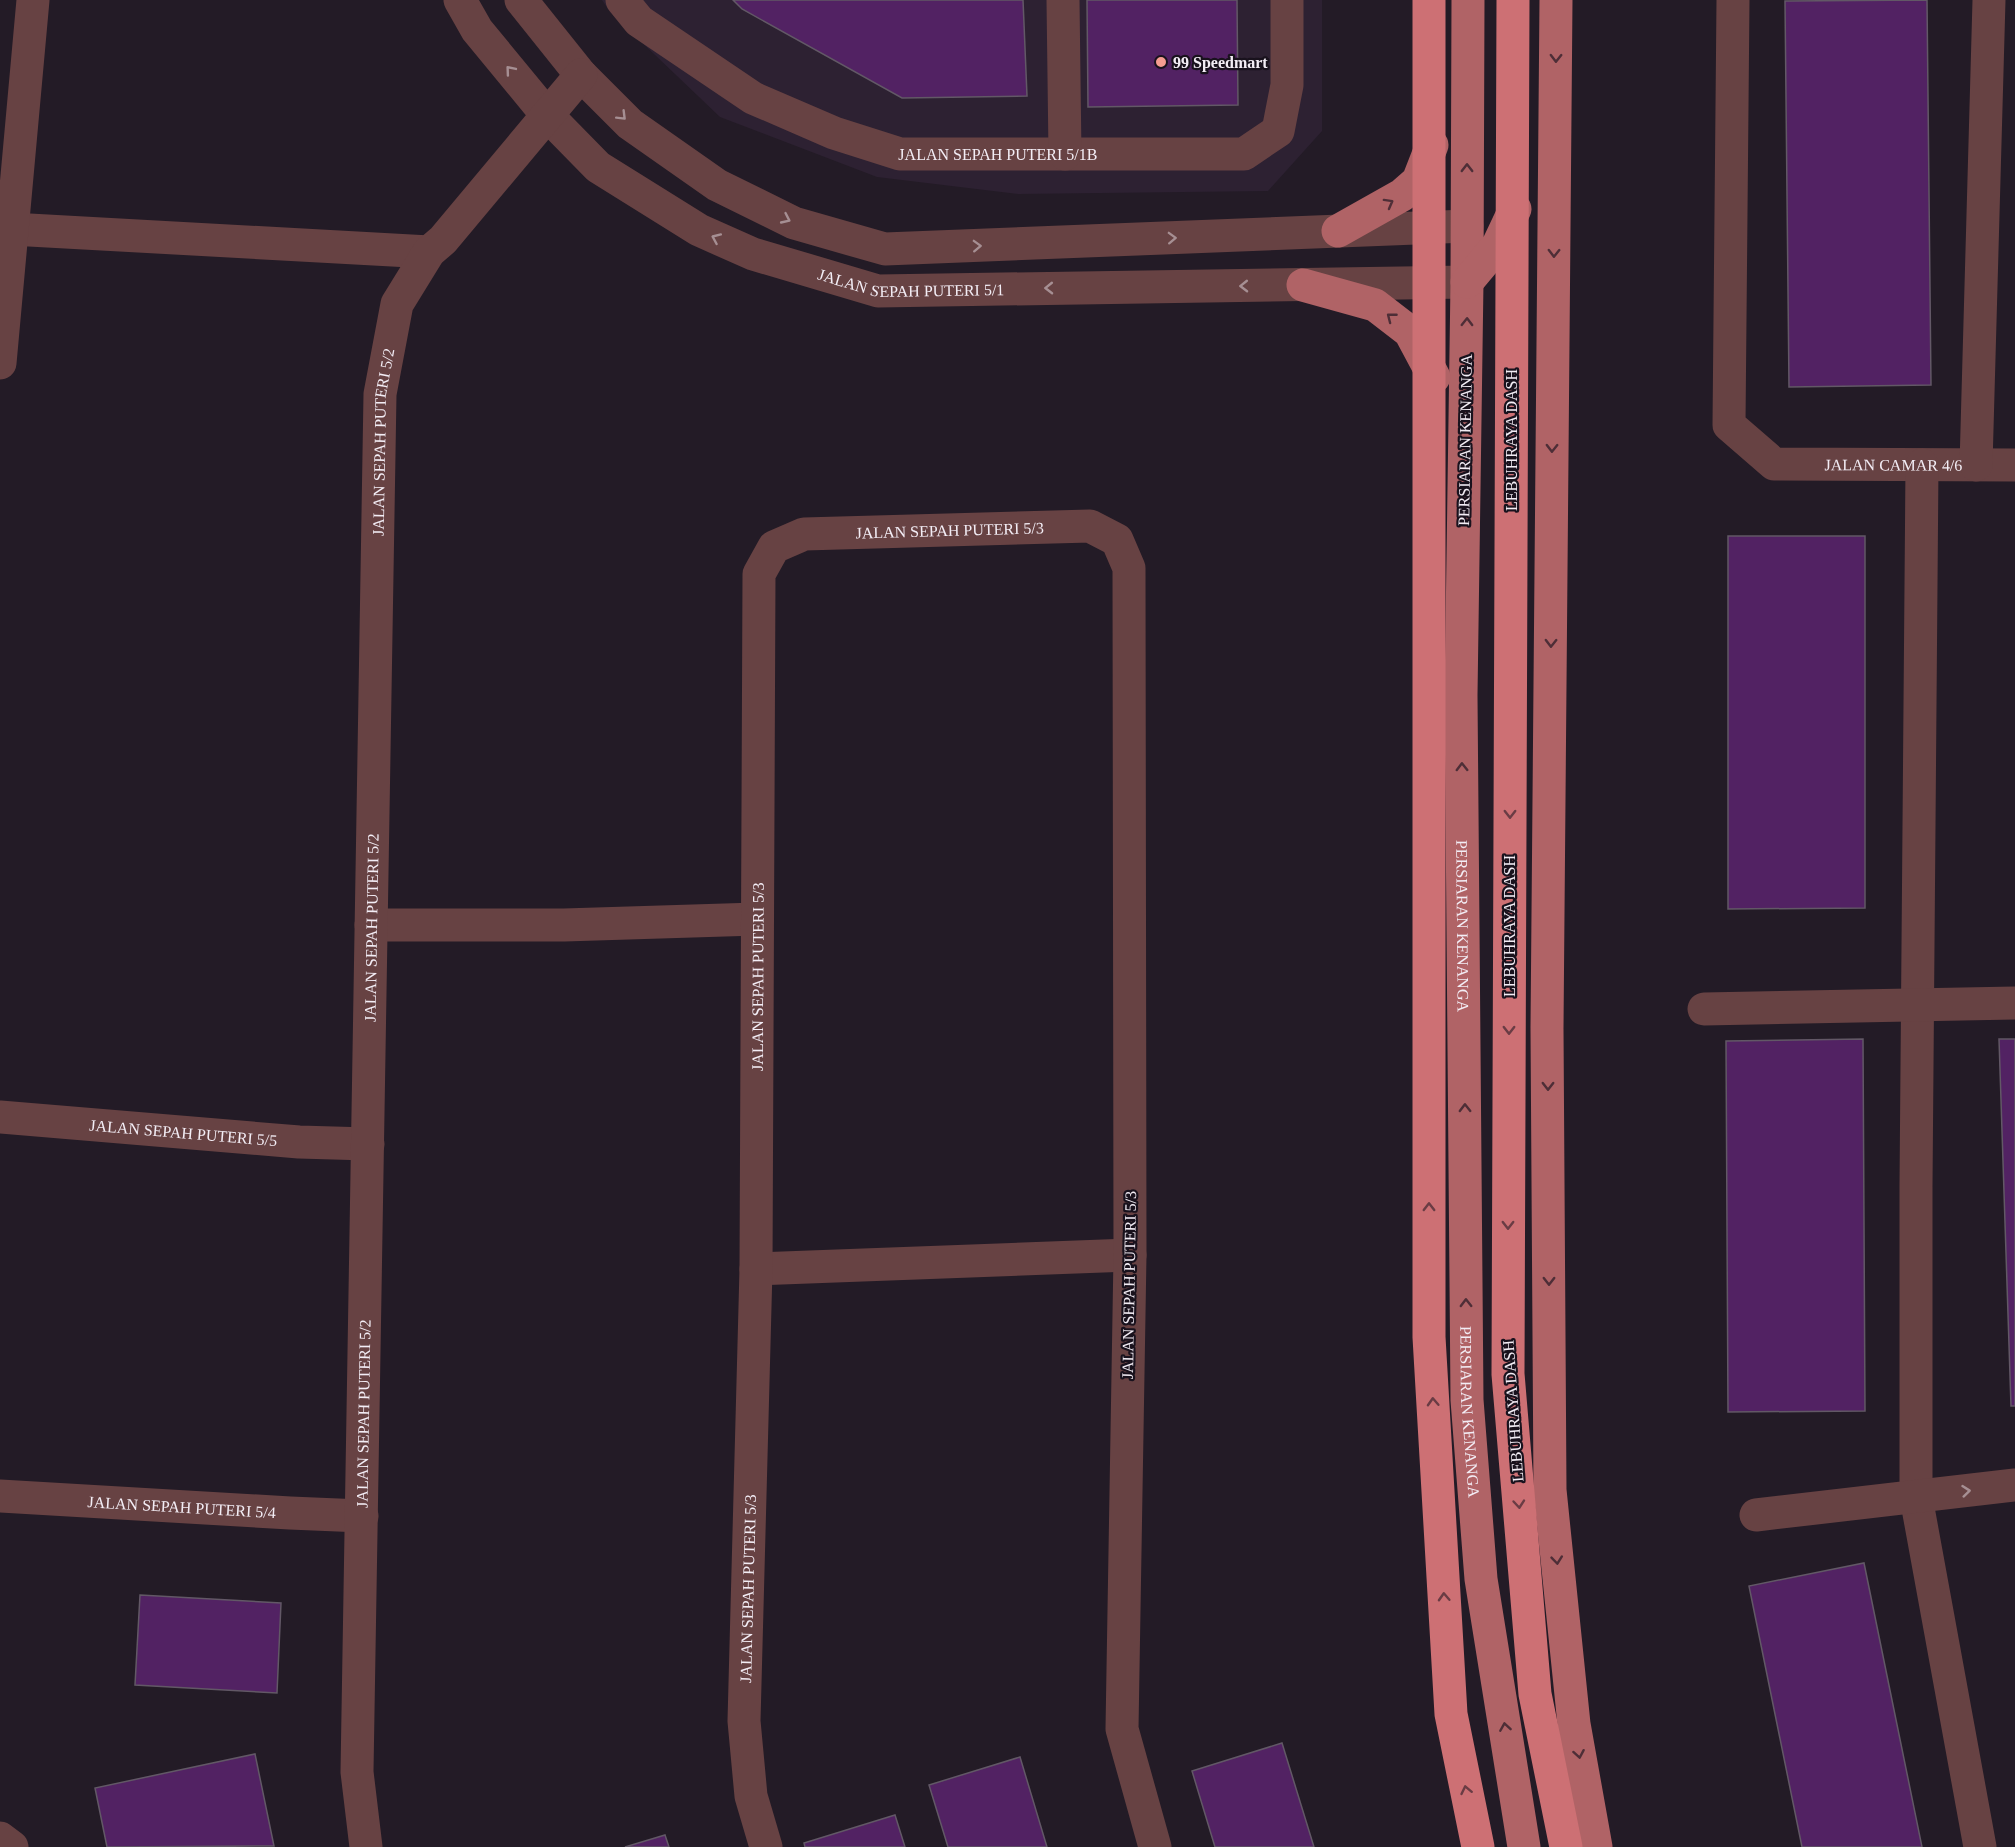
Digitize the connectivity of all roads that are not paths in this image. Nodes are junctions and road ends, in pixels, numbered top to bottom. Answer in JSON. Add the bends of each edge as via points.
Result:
{"nodes":[{"id":1,"x":33,"y":0,"type":"edge"},
{"id":2,"x":460,"y":0,"type":"edge"},
{"id":3,"x":521,"y":0,"type":"edge"},
{"id":4,"x":622,"y":0,"type":"edge"},
{"id":5,"x":1063,"y":0,"type":"edge"},
{"id":6,"x":1287,"y":0,"type":"edge"},
{"id":7,"x":1429,"y":0,"type":"edge"},
{"id":8,"x":1456,"y":0,"type":"edge"},
{"id":9,"x":1468,"y":0,"type":"edge"},
{"id":10,"x":1513,"y":0,"type":"edge"},
{"id":11,"x":1526,"y":0,"type":"edge"},
{"id":12,"x":1556,"y":0,"type":"edge"},
{"id":13,"x":1733,"y":0,"type":"edge"},
{"id":14,"x":1989,"y":0,"type":"edge"},
{"id":15,"x":580,"y":75,"type":"junction"},
{"id":16,"x":547,"y":115,"type":"junction"},
{"id":17,"x":1065,"y":154,"type":"junction"},
{"id":18,"x":1467,"y":226,"type":"junction"},
{"id":19,"x":11,"y":229,"type":"junction"},
{"id":20,"x":1338,"y":231,"type":"junction"},
{"id":21,"x":1498,"y":245,"type":"junction"},
{"id":22,"x":429,"y":252,"type":"junction"},
{"id":23,"x":1467,"y":282,"type":"junction"},
{"id":24,"x":1303,"y":285,"type":"junction"},
{"id":25,"x":2,"y":320,"type":"edge"},
{"id":26,"x":0,"y":363,"type":"edge"},
{"id":27,"x":1922,"y":465,"type":"junction"},
{"id":28,"x":1976,"y":465,"type":"junction"},
{"id":29,"x":2015,"y":465,"type":"edge"},
{"id":30,"x":1461,"y":695,"type":"junction"},
{"id":31,"x":757,"y":920,"type":"junction"},
{"id":32,"x":371,"y":925,"type":"junction"},
{"id":33,"x":2015,"y":1003,"type":"edge"},
{"id":34,"x":1917,"y":1005,"type":"junction"},
{"id":35,"x":1704,"y":1009,"type":"dead end"},
{"id":36,"x":1547,"y":1028,"type":"junction"},
{"id":37,"x":0,"y":1118,"type":"edge"},
{"id":38,"x":368,"y":1144,"type":"junction"},
{"id":39,"x":1130,"y":1256,"type":"junction"},
{"id":40,"x":756,"y":1269,"type":"junction"},
{"id":41,"x":2015,"y":1485,"type":"edge"},
{"id":42,"x":0,"y":1496,"type":"edge"},
{"id":43,"x":1916,"y":1497,"type":"junction"},
{"id":44,"x":1756,"y":1515,"type":"dead end"},
{"id":45,"x":362,"y":1516,"type":"junction"},
{"id":46,"x":0,"y":1838,"type":"edge"},
{"id":47,"x":12,"y":1847,"type":"edge"},
{"id":48,"x":366,"y":1847,"type":"edge"},
{"id":49,"x":766,"y":1847,"type":"edge"},
{"id":50,"x":1155,"y":1847,"type":"edge"},
{"id":51,"x":1478,"y":1847,"type":"edge"},
{"id":52,"x":1524,"y":1847,"type":"edge"},
{"id":53,"x":1566,"y":1847,"type":"edge"},
{"id":54,"x":1596,"y":1847,"type":"edge"},
{"id":55,"x":1980,"y":1847,"type":"edge"}],
"edges":[{"from":1,"to":19,"type":"street"},
{"from":16,"to":2,"type":"street","name":"JALAN SEPAH PUTERI 5/1","one_way":true,"via":[[477,30]]},
{"from":3,"to":15,"type":"street"},
{"from":4,"to":17,"type":"street","name":"JALAN SEPAH PUTERI 5/1B","via":[[639,21],[753,98],[834,133],[900,154]]},
{"from":5,"to":17,"type":"street"},
{"from":6,"to":17,"type":"street","name":"JALAN SEPAH PUTERI 5/1B","via":[[1287,85],[1278,131],[1270,137],[1244,154]]},
{"from":51,"to":7,"type":"highway","one_way":true,"bridge":true,"via":[[1451,1714],[1429,1337]]},
{"from":20,"to":8,"type":"main road","one_way":true,"via":[[1402,195],[1418,181],[1433,142]]},
{"from":18,"to":9,"type":"main road","name":"PERSIARAN KENANGA","one_way":true},
{"from":10,"to":53,"type":"highway","name":"LEBUHRAYA DASH","one_way":true,"bridge":true,"via":[[1508,1374],[1535,1694]]},
{"from":11,"to":21,"type":"main road","via":[[1524,187]]},
{"from":12,"to":36,"type":"main road","one_way":true},
{"from":13,"to":27,"type":"street","name":"JALAN CAMAR 4/6","via":[[1730,425],[1774,465]]},
{"from":14,"to":28,"type":"street"},
{"from":15,"to":16,"type":"street","name":"JALAN SEPAH PUTERI 5/2"},
{"from":15,"to":20,"type":"street","one_way":true,"via":[[630,124],[717,186],[794,223],[885,249]]},
{"from":16,"to":22,"type":"street","name":"JALAN SEPAH PUTERI 5/2"},
{"from":24,"to":16,"type":"street","name":"JALAN SEPAH PUTERI 5/1","one_way":true,"via":[[878,291],[753,254],[699,230],[598,167]]},
{"from":18,"to":20,"type":"street"},
{"from":18,"to":21,"type":"main road"},
{"from":18,"to":23,"type":"main road","name":"PERSIARAN KENANGA"},
{"from":19,"to":22,"type":"street"},
{"from":19,"to":25,"type":"street"},
{"from":21,"to":23,"type":"main road"},
{"from":21,"to":36,"type":"main road","via":[[1513,290],[1520,338],[1525,696]]},
{"from":22,"to":32,"type":"street","name":"JALAN SEPAH PUTERI 5/2","via":[[397,304],[380,394]]},
{"from":23,"to":24,"type":"street","name":"JALAN SEPAH PUTERI 5/1"},
{"from":30,"to":23,"type":"main road","name":"PERSIARAN KENANGA","one_way":true},
{"from":30,"to":24,"type":"main road","one_way":true,"via":[[1434,378],[1410,332],[1375,304]]},
{"from":25,"to":26,"type":"street"},
{"from":27,"to":28,"type":"street","name":"JALAN CAMAR 4/6"},
{"from":27,"to":34,"type":"street"},
{"from":28,"to":29,"type":"street","name":"JALAN CAMAR 4/6"},
{"from":52,"to":30,"type":"main road","name":"PERSIARAN KENANGA","one_way":true,"via":[[1481,1579],[1467,1400]]},
{"from":31,"to":32,"type":"street"},
{"from":31,"to":39,"type":"street","name":"JALAN SEPAH PUTERI 5/3","via":[[759,574],[774,548],[804,534],[1090,526],[1117,540],[1129,568]]},
{"from":31,"to":40,"type":"street","name":"JALAN SEPAH PUTERI 5/3"},
{"from":32,"to":38,"type":"street","name":"JALAN SEPAH PUTERI 5/2"},
{"from":33,"to":34,"type":"street"},
{"from":34,"to":35,"type":"street"},
{"from":34,"to":43,"type":"street"},
{"from":36,"to":54,"type":"main road","one_way":true,"via":[[1550,1490],[1574,1724]]},
{"from":37,"to":38,"type":"street","name":"JALAN SEPAH PUTERI 5/5"},
{"from":38,"to":45,"type":"street","name":"JALAN SEPAH PUTERI 5/2"},
{"from":39,"to":40,"type":"street"},
{"from":39,"to":50,"type":"street","name":"JALAN SEPAH PUTERI 5/3","via":[[1122,1729]]},
{"from":40,"to":49,"type":"street","name":"JALAN SEPAH PUTERI 5/3","via":[[744,1721],[751,1796]]},
{"from":43,"to":41,"type":"street","one_way":true},
{"from":42,"to":45,"type":"street","name":"JALAN SEPAH PUTERI 5/4"},
{"from":43,"to":44,"type":"street"},
{"from":43,"to":55,"type":"street"},
{"from":45,"to":48,"type":"street","name":"JALAN SEPAH PUTERI 5/2","via":[[357,1772]]},
{"from":46,"to":47,"type":"street"}]}
